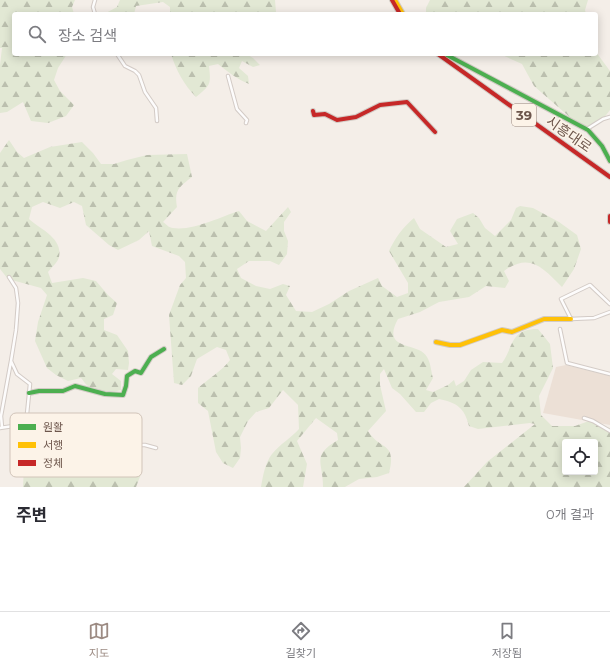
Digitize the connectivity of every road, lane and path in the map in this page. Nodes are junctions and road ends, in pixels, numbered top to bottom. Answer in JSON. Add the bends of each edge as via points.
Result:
{"nodes":[{"id":1,"x":95,"y":0,"type":"edge"},
{"id":2,"x":392,"y":0,"type":"edge"},
{"id":3,"x":395,"y":0,"type":"edge"},
{"id":4,"x":95,"y":12,"type":"edge"},
{"id":5,"x":399,"y":12,"type":"edge"},
{"id":6,"x":402,"y":12,"type":"edge"},
{"id":7,"x":118,"y":56,"type":"edge"},
{"id":8,"x":441,"y":56,"type":"edge"},
{"id":9,"x":445,"y":56,"type":"edge"},
{"id":10,"x":449,"y":56,"type":"edge"},
{"id":11,"x":228,"y":76,"type":"dead end"},
{"id":12,"x":313,"y":111,"type":"dead end"},
{"id":13,"x":610,"y":116,"type":"edge"},
{"id":14,"x":157,"y":121,"type":"dead end"},
{"id":15,"x":246,"y":123,"type":"dead end"},
{"id":16,"x":587,"y":130,"type":"junction"},
{"id":17,"x":435,"y":132,"type":"dead end"},
{"id":18,"x":610,"y":161,"type":"edge"},
{"id":19,"x":610,"y":175,"type":"edge"},
{"id":20,"x":610,"y":216,"type":"edge"},
{"id":21,"x":610,"y":222,"type":"edge"},
{"id":22,"x":9,"y":277,"type":"dead end"},
{"id":23,"x":610,"y":304,"type":"edge"},
{"id":24,"x":610,"y":312,"type":"edge"},
{"id":25,"x":571,"y":319,"type":"junction"},
{"id":26,"x":560,"y":329,"type":"dead end"},
{"id":27,"x":436,"y":342,"type":"dead end"},
{"id":28,"x":164,"y":349,"type":"dead end"},
{"id":29,"x":11,"y":361,"type":"junction"},
{"id":30,"x":610,"y":374,"type":"edge"},
{"id":31,"x":29,"y":393,"type":"junction"},
{"id":32,"x":27,"y":413,"type":"edge"},
{"id":33,"x":584,"y":418,"type":"dead end"},
{"id":34,"x":1,"y":428,"type":"edge"},
{"id":35,"x":610,"y":431,"type":"edge"},
{"id":36,"x":142,"y":445,"type":"edge"},
{"id":37,"x":156,"y":448,"type":"dead end"}],
"edges":[{"from":1,"to":4,"type":"street","via":[[93,6]]},
{"from":2,"to":5,"type":"street"},
{"from":3,"to":6,"type":"street"},
{"from":7,"to":14,"type":"street","via":[[125,66],[139,75],[145,92],[156,108]]},
{"from":8,"to":19,"type":"street","name":"시흥대로","number":"39"},
{"from":9,"to":19,"type":"street","name":"시흥대로","number":"39"},
{"from":10,"to":16,"type":"street"},
{"from":11,"to":15,"type":"street","via":[[237,109],[247,120]]},
{"from":12,"to":17,"type":"street","via":[[314,115],[325,114],[336,120],[356,117],[380,105],[407,102]]},
{"from":13,"to":16,"type":"street"},
{"from":16,"to":18,"type":"street","via":[[602,146]]},
{"from":20,"to":21,"type":"street"},
{"from":22,"to":29,"type":"street","via":[[16,288],[18,303]]},
{"from":23,"to":25,"type":"street","via":[[590,285],[562,299]]},
{"from":24,"to":25,"type":"street","via":[[594,318]]},
{"from":25,"to":27,"type":"street","via":[[544,319],[512,332],[502,330],[460,345]]},
{"from":26,"to":30,"type":"street","via":[[567,363]]},
{"from":28,"to":31,"type":"street","via":[[154,353],[141,373],[135,371],[127,376],[124,395],[104,395],[75,386],[63,391]]},
{"from":29,"to":31,"type":"street","via":[[17,374],[30,384]]},
{"from":29,"to":34,"type":"street"},
{"from":31,"to":32,"type":"street"},
{"from":33,"to":35,"type":"street"},
{"from":36,"to":37,"type":"street"}]}
